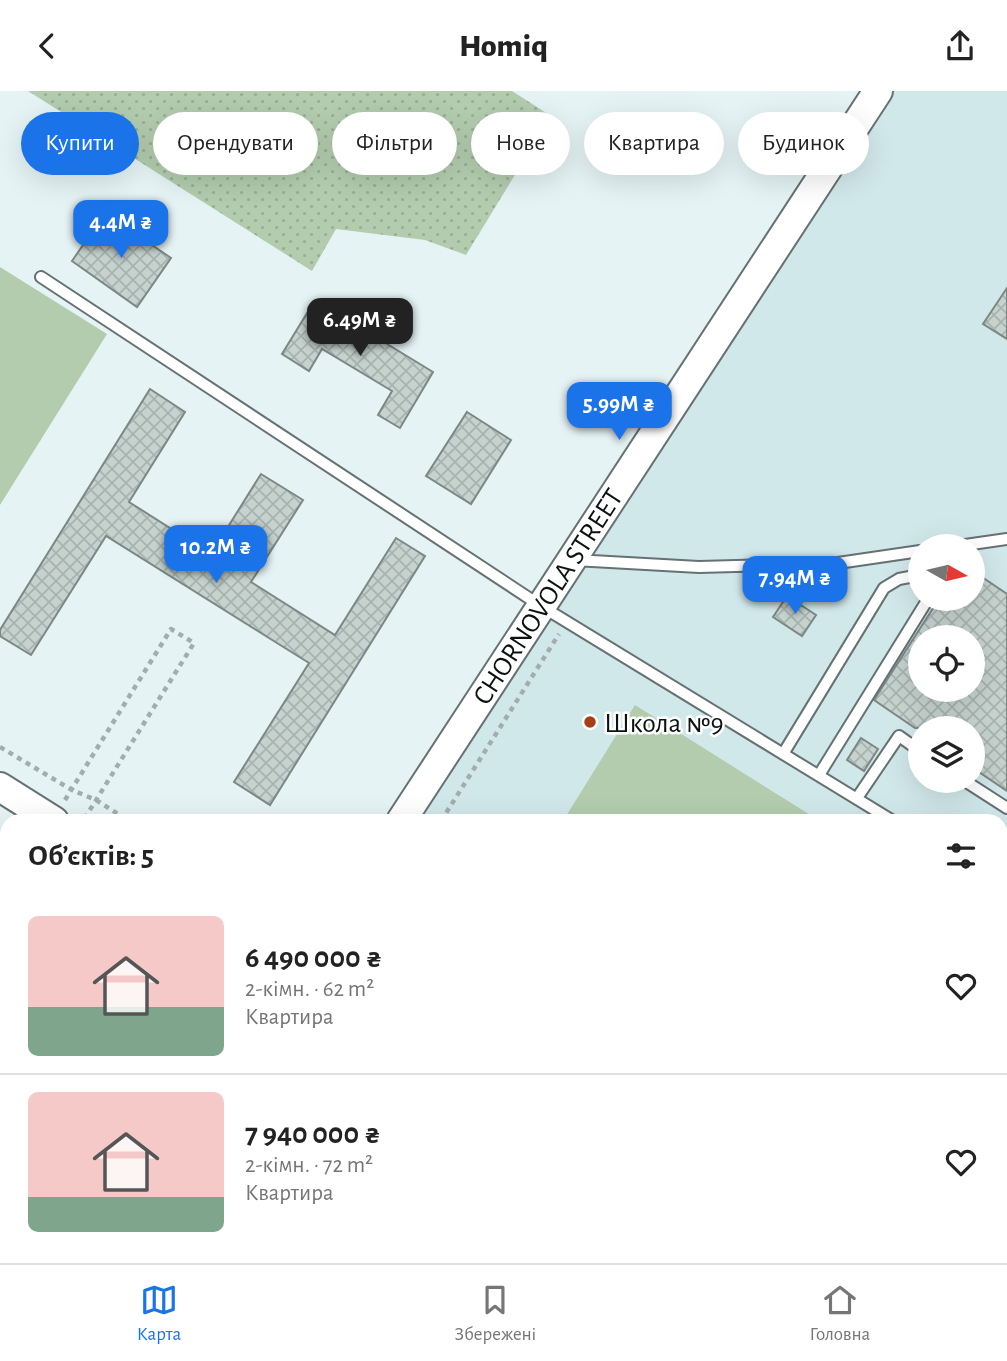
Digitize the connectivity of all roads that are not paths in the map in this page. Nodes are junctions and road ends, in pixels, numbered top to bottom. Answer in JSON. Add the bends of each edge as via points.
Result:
{"nodes":[{"id":1,"x":878,"y":91,"type":"edge"},
{"id":2,"x":41,"y":277,"type":"dead end"},
{"id":3,"x":1007,"y":539,"type":"edge"},
{"id":4,"x":985,"y":542,"type":"edge"},
{"id":5,"x":908,"y":553,"type":"edge"},
{"id":6,"x":572,"y":560,"type":"junction"},
{"id":7,"x":908,"y":577,"type":"edge"},
{"id":8,"x":541,"y":605,"type":"junction"},
{"id":9,"x":921,"y":611,"type":"edge"},
{"id":10,"x":908,"y":742,"type":"edge"},
{"id":11,"x":783,"y":754,"type":"junction"},
{"id":12,"x":819,"y":775,"type":"junction"},
{"id":13,"x":0,"y":787,"type":"edge"},
{"id":14,"x":984,"y":793,"type":"edge"},
{"id":15,"x":857,"y":798,"type":"junction"},
{"id":16,"x":1007,"y":808,"type":"edge"},
{"id":17,"x":44,"y":814,"type":"edge"},
{"id":18,"x":406,"y":814,"type":"edge"},
{"id":19,"x":882,"y":814,"type":"edge"}],
"edges":[{"from":1,"to":6,"type":"street","name":"CHORNOVOLA STREET"},
{"from":2,"to":8,"type":"lane"},
{"from":3,"to":4,"type":"lane"},
{"from":5,"to":6,"type":"lane","via":[[838,563],[699,567]]},
{"from":6,"to":8,"type":"street","name":"CHORNOVOLA STREET"},
{"from":7,"to":11,"type":"lane","via":[[884,588]]},
{"from":8,"to":11,"type":"lane"},
{"from":8,"to":18,"type":"street","name":"CHORNOVOLA STREET"},
{"from":9,"to":12,"type":"lane"},
{"from":10,"to":15,"type":"lane","via":[[899,736]]},
{"from":11,"to":12,"type":"lane"},
{"from":12,"to":15,"type":"lane"},
{"from":13,"to":17,"type":"street"},
{"from":14,"to":16,"type":"lane"},
{"from":15,"to":19,"type":"lane"}]}
